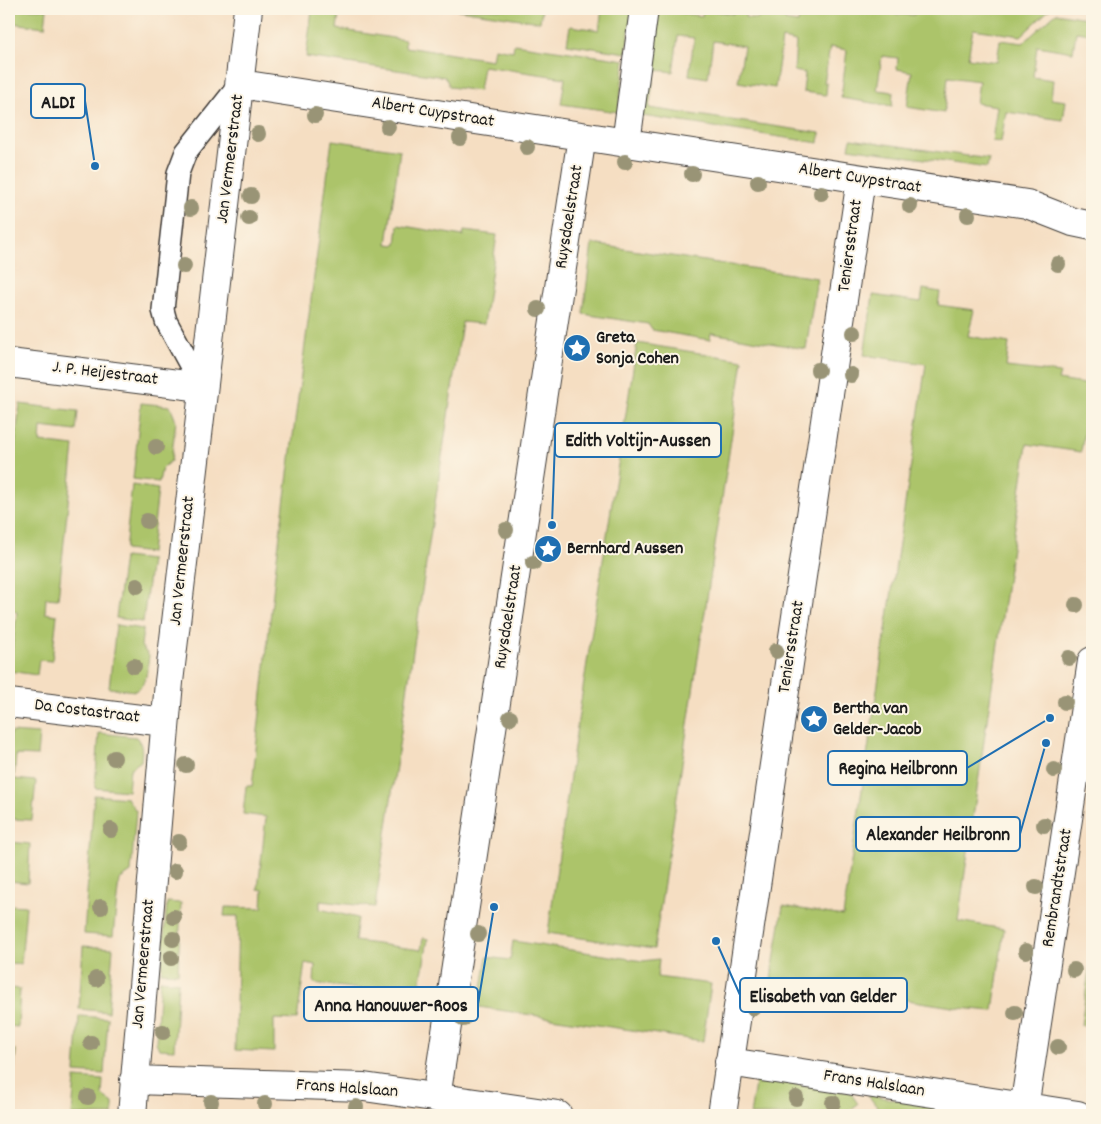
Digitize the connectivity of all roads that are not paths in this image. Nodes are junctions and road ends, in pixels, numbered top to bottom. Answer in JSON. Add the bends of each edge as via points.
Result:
{"nodes":[{"id":1,"x":248,"y":9,"type":"edge"},
{"id":2,"x":644,"y":9,"type":"edge"},
{"id":3,"x":240,"y":84,"type":"junction"},
{"id":4,"x":582,"y":136,"type":"junction"},
{"id":5,"x":626,"y":143,"type":"junction"},
{"id":6,"x":861,"y":179,"type":"junction"},
{"id":7,"x":1092,"y":226,"type":"edge"},
{"id":8,"x":9,"y":363,"type":"edge"},
{"id":9,"x":202,"y":386,"type":"junction"},
{"id":10,"x":1092,"y":661,"type":"edge"},
{"id":11,"x":9,"y":703,"type":"edge"},
{"id":12,"x":165,"y":722,"type":"junction"},
{"id":13,"x":730,"y":1062,"type":"junction"},
{"id":14,"x":134,"y":1080,"type":"junction"},
{"id":15,"x":436,"y":1098,"type":"junction"},
{"id":16,"x":1024,"y":1111,"type":"edge"},
{"id":17,"x":132,"y":1115,"type":"edge"},
{"id":18,"x":558,"y":1115,"type":"edge"},
{"id":19,"x":722,"y":1115,"type":"edge"},
{"id":20,"x":1078,"y":1115,"type":"edge"}],
"edges":[{"from":1,"to":3,"type":"street","name":"Jan Vermeerstraat"},
{"from":2,"to":5,"type":"street"},
{"from":3,"to":4,"type":"street","name":"Albert Cuypstraat"},
{"from":3,"to":9,"type":"street","name":"Jan Vermeerstraat"},
{"from":3,"to":9,"type":"lane","via":[[182,161],[162,297],[166,321]]},
{"from":4,"to":5,"type":"street","name":"Albert Cuypstraat"},
{"from":4,"to":15,"type":"street","name":"Ruysdaelstraat"},
{"from":5,"to":6,"type":"street","name":"Albert Cuypstraat"},
{"from":6,"to":7,"type":"street","name":"Albert Cuypstraat","via":[[1027,204]]},
{"from":6,"to":13,"type":"street","name":"Teniersstraat"},
{"from":8,"to":9,"type":"street","name":"J. P. Heijestraat"},
{"from":9,"to":12,"type":"street","name":"Jan Vermeerstraat"},
{"from":10,"to":16,"type":"street","name":"Rembrandtstraat"},
{"from":11,"to":12,"type":"street","name":"Da Costastraat"},
{"from":12,"to":14,"type":"street","name":"Jan Vermeerstraat"},
{"from":13,"to":16,"type":"street","name":"Frans Halslaan"},
{"from":13,"to":19,"type":"street","name":"Teniersstraat"},
{"from":14,"to":15,"type":"street","name":"Frans Halslaan","via":[[364,1087]]},
{"from":14,"to":17,"type":"street","name":"Jan Vermeerstraat"},
{"from":15,"to":18,"type":"street","name":"Frans Halslaan"},
{"from":16,"to":20,"type":"street","name":"Frans Halslaan"}]}
